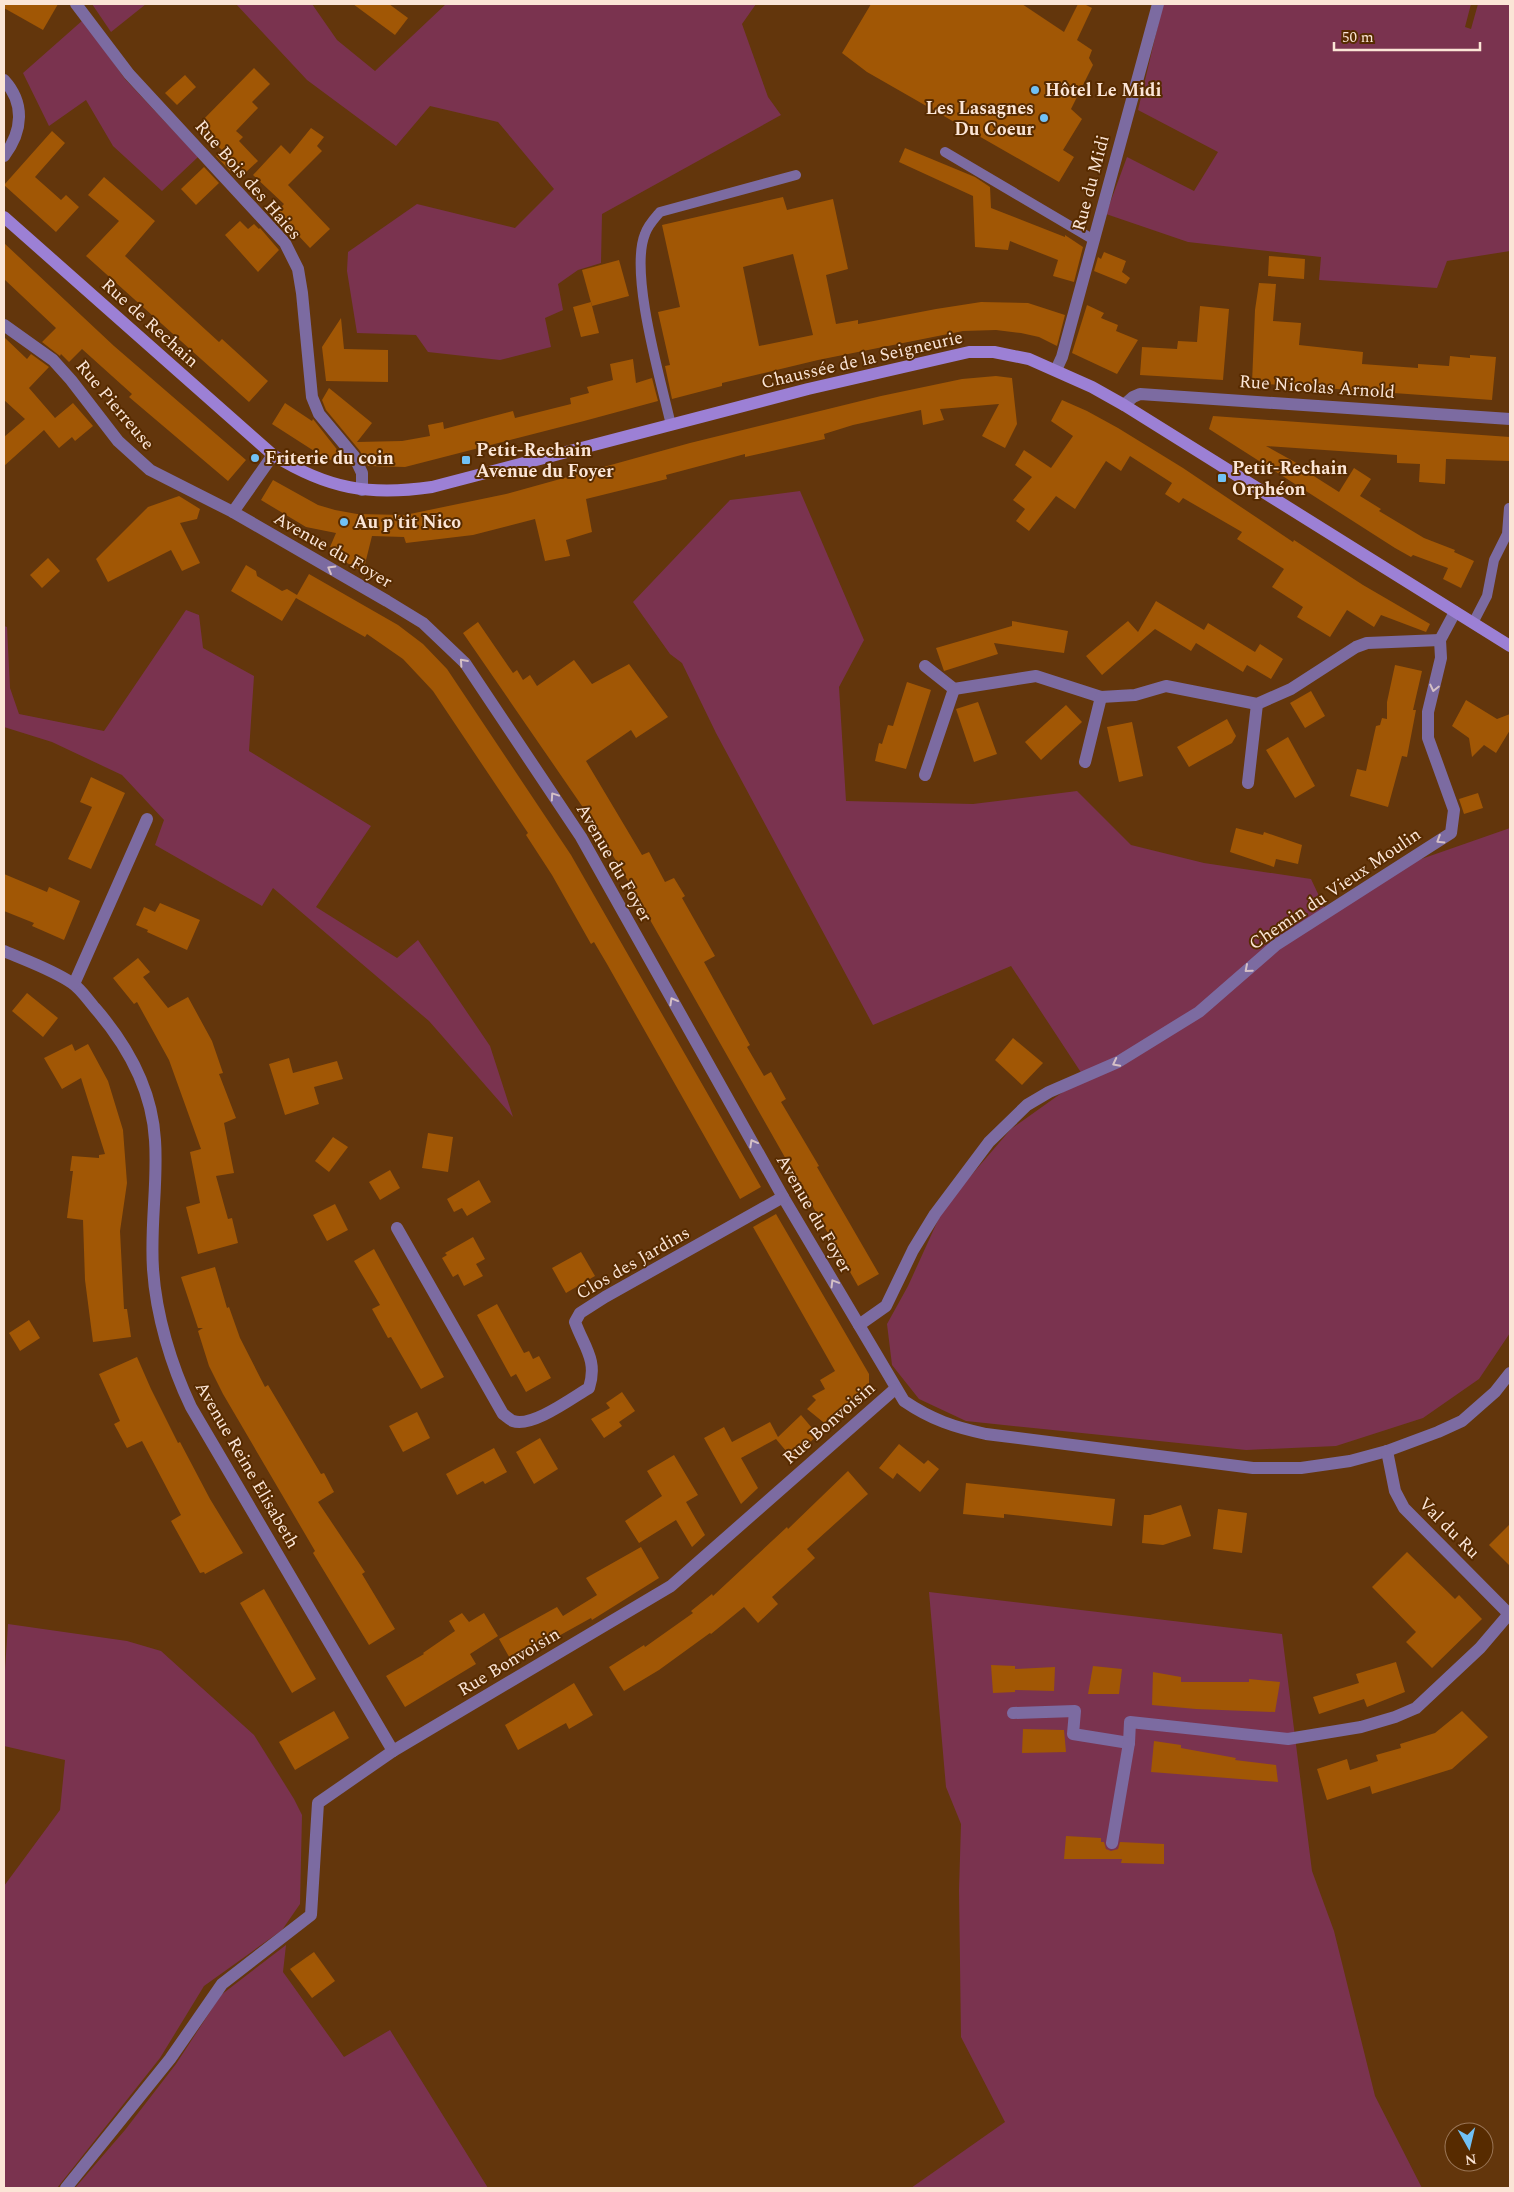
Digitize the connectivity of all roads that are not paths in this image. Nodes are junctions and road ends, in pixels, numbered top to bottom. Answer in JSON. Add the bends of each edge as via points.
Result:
{"nodes":[{"id":1,"x":76,"y":4,"type":"edge"},
{"id":2,"x":1158,"y":4,"type":"edge"},
{"id":3,"x":4,"y":80,"type":"edge"},
{"id":4,"x":945,"y":152,"type":"dead end"},
{"id":5,"x":4,"y":156,"type":"edge"},
{"id":6,"x":796,"y":175,"type":"dead end"},
{"id":7,"x":4,"y":217,"type":"edge"},
{"id":8,"x":1094,"y":240,"type":"junction"},
{"id":9,"x":4,"y":325,"type":"edge"},
{"id":10,"x":1056,"y":370,"type":"junction"},
{"id":11,"x":1124,"y":405,"type":"junction"},
{"id":12,"x":1510,"y":419,"type":"edge"},
{"id":13,"x":671,"y":425,"type":"junction"},
{"id":14,"x":273,"y":455,"type":"junction"},
{"id":15,"x":362,"y":490,"type":"junction"},
{"id":16,"x":1509,"y":508,"type":"dead end"},
{"id":17,"x":233,"y":512,"type":"junction"},
{"id":18,"x":1455,"y":612,"type":"junction"},
{"id":19,"x":1473,"y":622,"type":"junction"},
{"id":20,"x":1440,"y":640,"type":"junction"},
{"id":21,"x":1510,"y":646,"type":"edge"},
{"id":22,"x":926,"y":666,"type":"dead end"},
{"id":23,"x":954,"y":689,"type":"junction"},
{"id":24,"x":1101,"y":697,"type":"junction"},
{"id":25,"x":1257,"y":704,"type":"junction"},
{"id":26,"x":1085,"y":762,"type":"dead end"},
{"id":27,"x":925,"y":775,"type":"dead end"},
{"id":28,"x":1248,"y":783,"type":"dead end"},
{"id":29,"x":147,"y":818,"type":"dead end"},
{"id":30,"x":4,"y":951,"type":"edge"},
{"id":31,"x":74,"y":984,"type":"junction"},
{"id":32,"x":783,"y":1197,"type":"junction"},
{"id":33,"x":397,"y":1228,"type":"dead end"},
{"id":34,"x":859,"y":1325,"type":"junction"},
{"id":35,"x":1510,"y":1372,"type":"edge"},
{"id":36,"x":895,"y":1388,"type":"junction"},
{"id":37,"x":1387,"y":1451,"type":"junction"},
{"id":38,"x":1510,"y":1615,"type":"edge"},
{"id":39,"x":1012,"y":1713,"type":"dead end"},
{"id":40,"x":1129,"y":1743,"type":"junction"},
{"id":41,"x":393,"y":1751,"type":"junction"},
{"id":42,"x":1112,"y":1843,"type":"dead end"},
{"id":43,"x":66,"y":2188,"type":"edge"}],
"edges":[{"from":1,"to":15,"type":"street","name":"Rue Bois des Haies","via":[[129,74],[285,243],[298,269],[312,397],[320,414],[354,456],[362,473]]},
{"from":2,"to":8,"type":"street","name":"Rue du Midi"},
{"from":3,"to":5,"type":"street","via":[[13,90],[20,116],[15,142]]},
{"from":4,"to":8,"type":"lane"},
{"from":6,"to":13,"type":"lane","via":[[660,212],[651,222],[645,234],[641,261],[645,311]]},
{"from":7,"to":14,"type":"main road","name":"Rue de Rechain"},
{"from":8,"to":10,"type":"street","name":"Rue du Midi"},
{"from":9,"to":17,"type":"street","name":"Rue Pierreuse","via":[[53,360],[118,442],[139,462]]},
{"from":10,"to":11,"type":"main road","name":"Chaussée de la Seigneurie"},
{"from":10,"to":13,"type":"main road","name":"Chaussée de la Seigneurie","via":[[1011,354],[969,352]]},
{"from":11,"to":12,"type":"street","name":"Rue Nicolas Arnold","via":[[1140,394]]},
{"from":11,"to":18,"type":"main road","name":"Chaussée de la Seigneurie"},
{"from":13,"to":15,"type":"main road","name":"Chaussée de la Seigneurie","via":[[432,487],[385,492]]},
{"from":14,"to":15,"type":"main road","name":"Rue de Rechain","via":[[324,482]]},
{"from":14,"to":17,"type":"street"},
{"from":16,"to":19,"type":"lane","via":[[1507,534],[1494,560],[1487,596]]},
{"from":32,"to":17,"type":"street","name":"Avenue du Foyer","one_way":true,"via":[[581,837],[465,663],[423,623]]},
{"from":18,"to":19,"type":"main road","name":"Chaussée de la Seigneurie"},
{"from":18,"to":20,"type":"street","name":"Chemin du Vieux Moulin"},
{"from":19,"to":21,"type":"main road","name":"Chaussée de la Seigneurie"},
{"from":20,"to":25,"type":"street","via":[[1367,643],[1291,689]]},
{"from":20,"to":34,"type":"street","name":"Chemin du Vieux Moulin","one_way":true,"via":[[1440,658],[1428,712],[1428,738],[1454,810],[1451,833],[1276,945],[1199,1012],[1118,1062],[1049,1092],[1028,1105],[989,1142],[935,1214],[886,1306]]},
{"from":22,"to":23,"type":"street"},
{"from":23,"to":24,"type":"street","via":[[1036,676]]},
{"from":23,"to":27,"type":"street"},
{"from":24,"to":25,"type":"street","via":[[1135,695],[1166,686]]},
{"from":24,"to":26,"type":"street"},
{"from":25,"to":28,"type":"street"},
{"from":29,"to":31,"type":"street"},
{"from":30,"to":31,"type":"street","name":"Avenue Reine Elisabeth"},
{"from":31,"to":41,"type":"street","name":"Avenue Reine Elisabeth","via":[[118,1036],[135,1064],[151,1106],[155,1141],[151,1232],[153,1271],[162,1324],[181,1386]]},
{"from":32,"to":33,"type":"street","name":"Clos des Jardins","via":[[580,1313],[575,1322],[592,1360],[589,1388],[537,1418],[522,1422],[512,1421],[503,1414]]},
{"from":34,"to":32,"type":"street","name":"Avenue du Foyer","one_way":true},
{"from":34,"to":36,"type":"street","name":"Avenue du Foyer"},
{"from":35,"to":37,"type":"street","name":"Rue Bonvoisin","via":[[1495,1392],[1462,1421]]},
{"from":36,"to":37,"type":"street","name":"Rue Bonvoisin","via":[[904,1401],[948,1425],[986,1434],[1137,1454],[1253,1468],[1301,1468]]},
{"from":36,"to":41,"type":"street","name":"Rue Bonvoisin","via":[[671,1586]]},
{"from":37,"to":38,"type":"street","name":"Val du Ru","via":[[1395,1491],[1404,1508]]},
{"from":38,"to":40,"type":"street","via":[[1416,1708],[1395,1718],[1288,1739],[1130,1722]]},
{"from":39,"to":40,"type":"street","via":[[1075,1711],[1073,1734]]},
{"from":40,"to":42,"type":"street"},
{"from":41,"to":43,"type":"street","name":"Rue Bonvoisin","via":[[318,1803],[311,1915],[222,1984],[170,2059]]}]}
